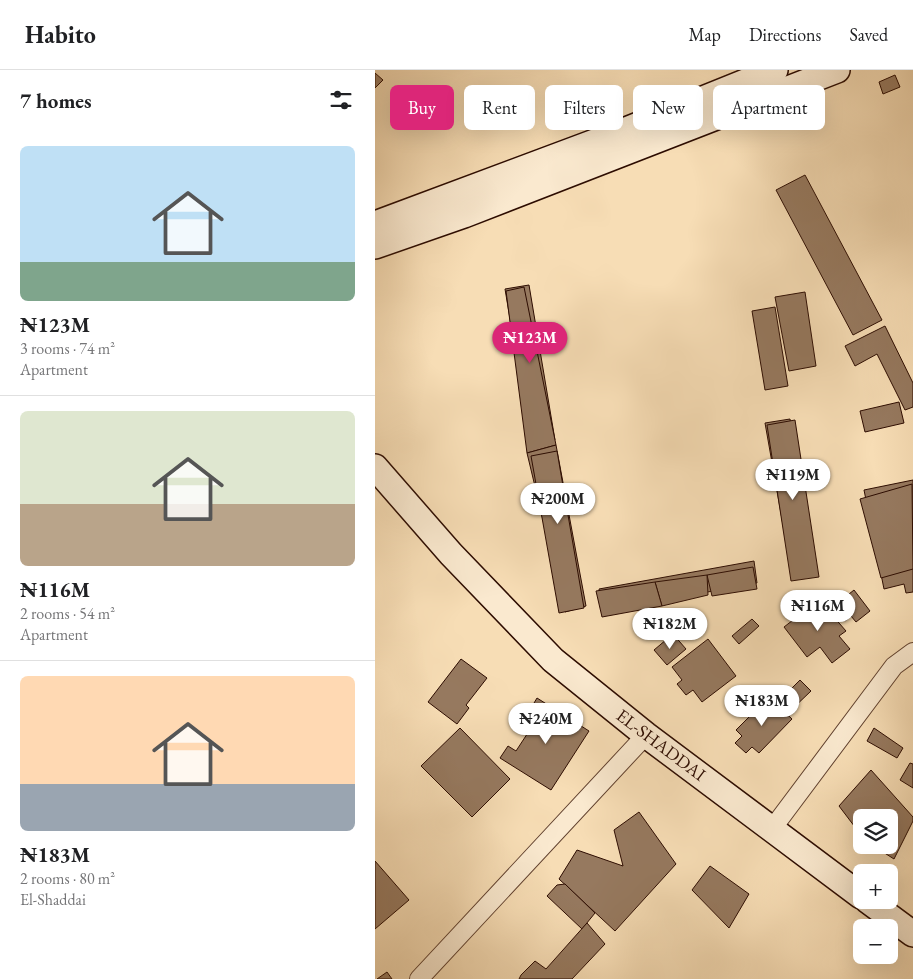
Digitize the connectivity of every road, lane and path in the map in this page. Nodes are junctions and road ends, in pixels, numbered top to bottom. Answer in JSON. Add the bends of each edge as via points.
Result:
{"nodes":[{"id":1,"x":775,"y":70,"type":"edge"},
{"id":2,"x":837,"y":70,"type":"edge"},
{"id":3,"x":619,"y":144,"type":"junction"},
{"id":4,"x":375,"y":224,"type":"edge"},
{"id":5,"x":375,"y":246,"type":"edge"},
{"id":6,"x":375,"y":467,"type":"edge"},
{"id":7,"x":913,"y":652,"type":"edge"},
{"id":8,"x":646,"y":735,"type":"junction"},
{"id":9,"x":772,"y":829,"type":"junction"},
{"id":10,"x":853,"y":890,"type":"edge"},
{"id":11,"x":879,"y":909,"type":"edge"},
{"id":12,"x":913,"y":934,"type":"edge"},
{"id":13,"x":422,"y":978,"type":"edge"}],
"edges":[{"from":1,"to":3,"type":"street"},
{"from":2,"to":3,"type":"street"},
{"from":3,"to":4,"type":"street"},
{"from":3,"to":5,"type":"street","via":[[464,215]]},
{"from":6,"to":8,"type":"street","name":"EL-SHADDAI","via":[[451,554],[553,660]]},
{"from":7,"to":9,"type":"street","via":[[894,666]]},
{"from":8,"to":9,"type":"street","name":"EL-SHADDAI"},
{"from":8,"to":13,"type":"street"},
{"from":9,"to":10,"type":"street","name":"EL-SHADDAI"},
{"from":11,"to":12,"type":"street"}]}
